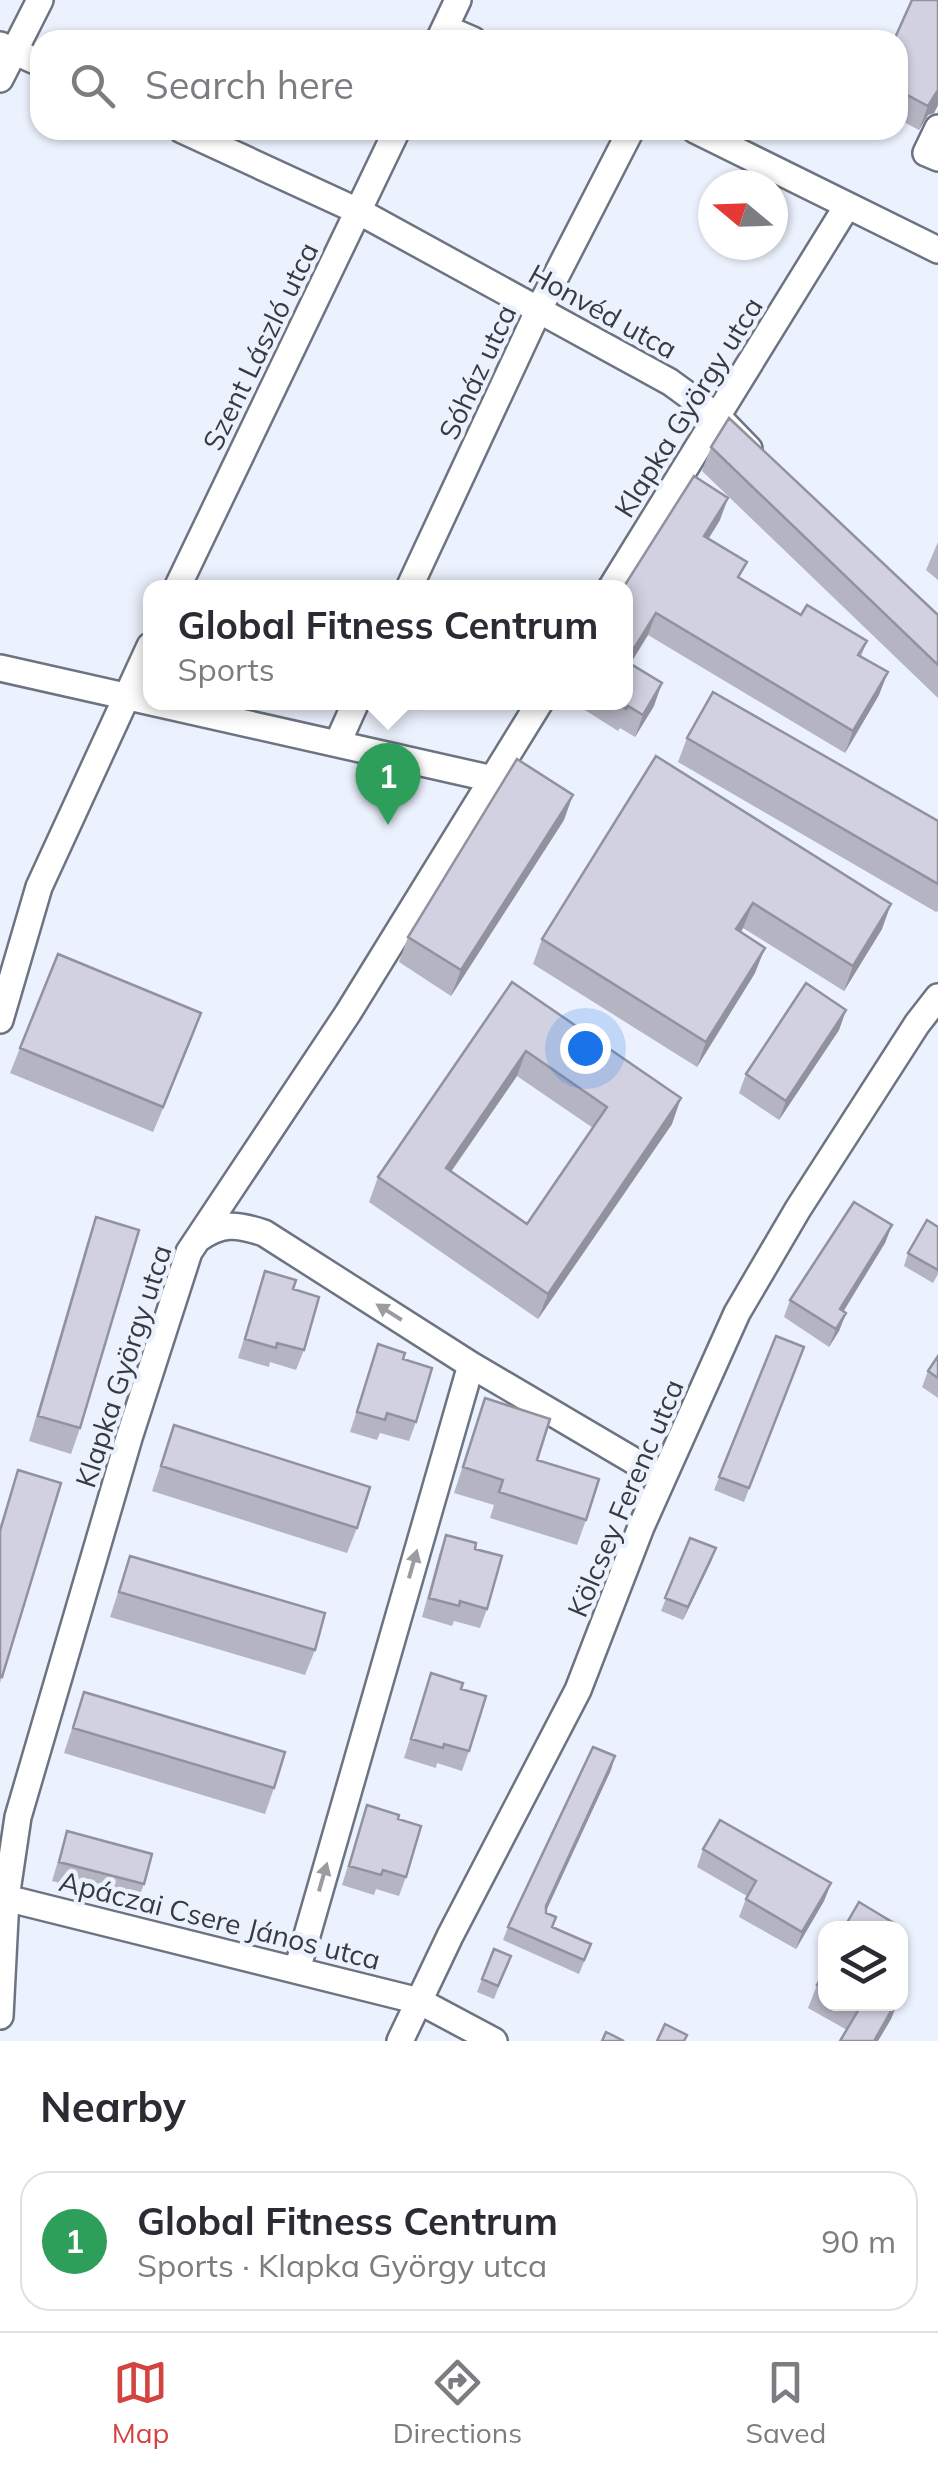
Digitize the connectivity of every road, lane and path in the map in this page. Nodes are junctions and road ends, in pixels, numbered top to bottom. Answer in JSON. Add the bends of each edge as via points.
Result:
{"nodes":[{"id":1,"x":40,"y":0,"type":"edge"},
{"id":2,"x":458,"y":0,"type":"edge"},
{"id":3,"x":444,"y":30,"type":"edge"},
{"id":4,"x":7,"y":48,"type":"edge"},
{"id":5,"x":30,"y":59,"type":"edge"},
{"id":6,"x":0,"y":79,"type":"edge"},
{"id":7,"x":938,"y":128,"type":"edge"},
{"id":8,"x":204,"y":140,"type":"edge"},
{"id":9,"x":392,"y":140,"type":"edge"},
{"id":10,"x":626,"y":140,"type":"edge"},
{"id":11,"x":715,"y":140,"type":"edge"},
{"id":12,"x":938,"y":158,"type":"edge"},
{"id":13,"x":847,"y":206,"type":"junction"},
{"id":14,"x":360,"y":212,"type":"junction"},
{"id":15,"x":938,"y":250,"type":"edge"},
{"id":16,"x":538,"y":309,"type":"junction"},
{"id":17,"x":718,"y":417,"type":"junction"},
{"id":18,"x":766,"y":467,"type":"edge"},
{"id":19,"x":182,"y":580,"type":"edge"},
{"id":20,"x":413,"y":580,"type":"edge"},
{"id":21,"x":616,"y":580,"type":"edge"},
{"id":22,"x":143,"y":662,"type":"edge"},
{"id":23,"x":0,"y":668,"type":"edge"},
{"id":24,"x":127,"y":698,"type":"junction"},
{"id":25,"x":143,"y":701,"type":"edge"},
{"id":26,"x":185,"y":710,"type":"edge"},
{"id":27,"x":352,"y":710,"type":"edge"},
{"id":28,"x":535,"y":710,"type":"edge"},
{"id":29,"x":338,"y":742,"type":"junction"},
{"id":30,"x":493,"y":778,"type":"junction"},
{"id":31,"x":938,"y":997,"type":"edge"},
{"id":32,"x":0,"y":1020,"type":"edge"},
{"id":33,"x":196,"y":1241,"type":"junction"},
{"id":34,"x":471,"y":1365,"type":"junction"},
{"id":35,"x":663,"y":1478,"type":"junction"},
{"id":36,"x":10,"y":1804,"type":"edge"},
{"id":37,"x":6,"y":1898,"type":"junction"},
{"id":38,"x":296,"y":1970,"type":"junction"},
{"id":39,"x":419,"y":2001,"type":"junction"},
{"id":40,"x":0,"y":2016,"type":"edge"},
{"id":41,"x":400,"y":2041,"type":"edge"},
{"id":42,"x":494,"y":2041,"type":"edge"}],
"edges":[{"from":1,"to":4,"type":"street"},
{"from":2,"to":3,"type":"street"},
{"from":4,"to":5,"type":"street"},
{"from":4,"to":6,"type":"street"},
{"from":7,"to":12,"type":"street","via":[[926,153]]},
{"from":8,"to":14,"type":"street","name":"Honvéd utca"},
{"from":9,"to":14,"type":"street","name":"Szent László utca"},
{"from":10,"to":16,"type":"street","name":"Sóház utca"},
{"from":11,"to":13,"type":"street"},
{"from":13,"to":15,"type":"street"},
{"from":13,"to":17,"type":"street","name":"Klapka György utca"},
{"from":14,"to":16,"type":"street","name":"Honvéd utca"},
{"from":14,"to":19,"type":"street","name":"Szent László utca"},
{"from":16,"to":17,"type":"street","name":"Honvéd utca","via":[[670,382]]},
{"from":16,"to":20,"type":"street","name":"Sóház utca"},
{"from":17,"to":18,"type":"street","name":"Honvéd utca"},
{"from":17,"to":21,"type":"street","name":"Klapka György utca"},
{"from":22,"to":24,"type":"street"},
{"from":23,"to":24,"type":"street"},
{"from":24,"to":25,"type":"street"},
{"from":24,"to":32,"type":"street","via":[[39,887]]},
{"from":26,"to":29,"type":"street"},
{"from":27,"to":29,"type":"street"},
{"from":28,"to":30,"type":"street","name":"Klapka György utca"},
{"from":29,"to":30,"type":"street"},
{"from":30,"to":33,"type":"street","name":"Klapka György utca"},
{"from":31,"to":35,"type":"street","name":"Kölcsey Ferenc utca","via":[[737,1313]]},
{"from":34,"to":33,"type":"street","one_way":true,"via":[[264,1233],[236,1223]]},
{"from":33,"to":36,"type":"street","name":"Klapka György utca"},
{"from":34,"to":35,"type":"street"},
{"from":38,"to":34,"type":"street","one_way":true},
{"from":35,"to":39,"type":"street","name":"Kölcsey Ferenc utca","via":[[578,1690]]},
{"from":36,"to":37,"type":"street","name":"Klapka György utca"},
{"from":37,"to":38,"type":"street","name":"Apáczai Csere János utca"},
{"from":37,"to":40,"type":"street","name":"Klapka György utca"},
{"from":38,"to":39,"type":"street","name":"Apáczai Csere János utca"},
{"from":39,"to":41,"type":"street","name":"Kölcsey Ferenc utca"},
{"from":39,"to":42,"type":"street","name":"Apáczai Csere János utca"}]}
